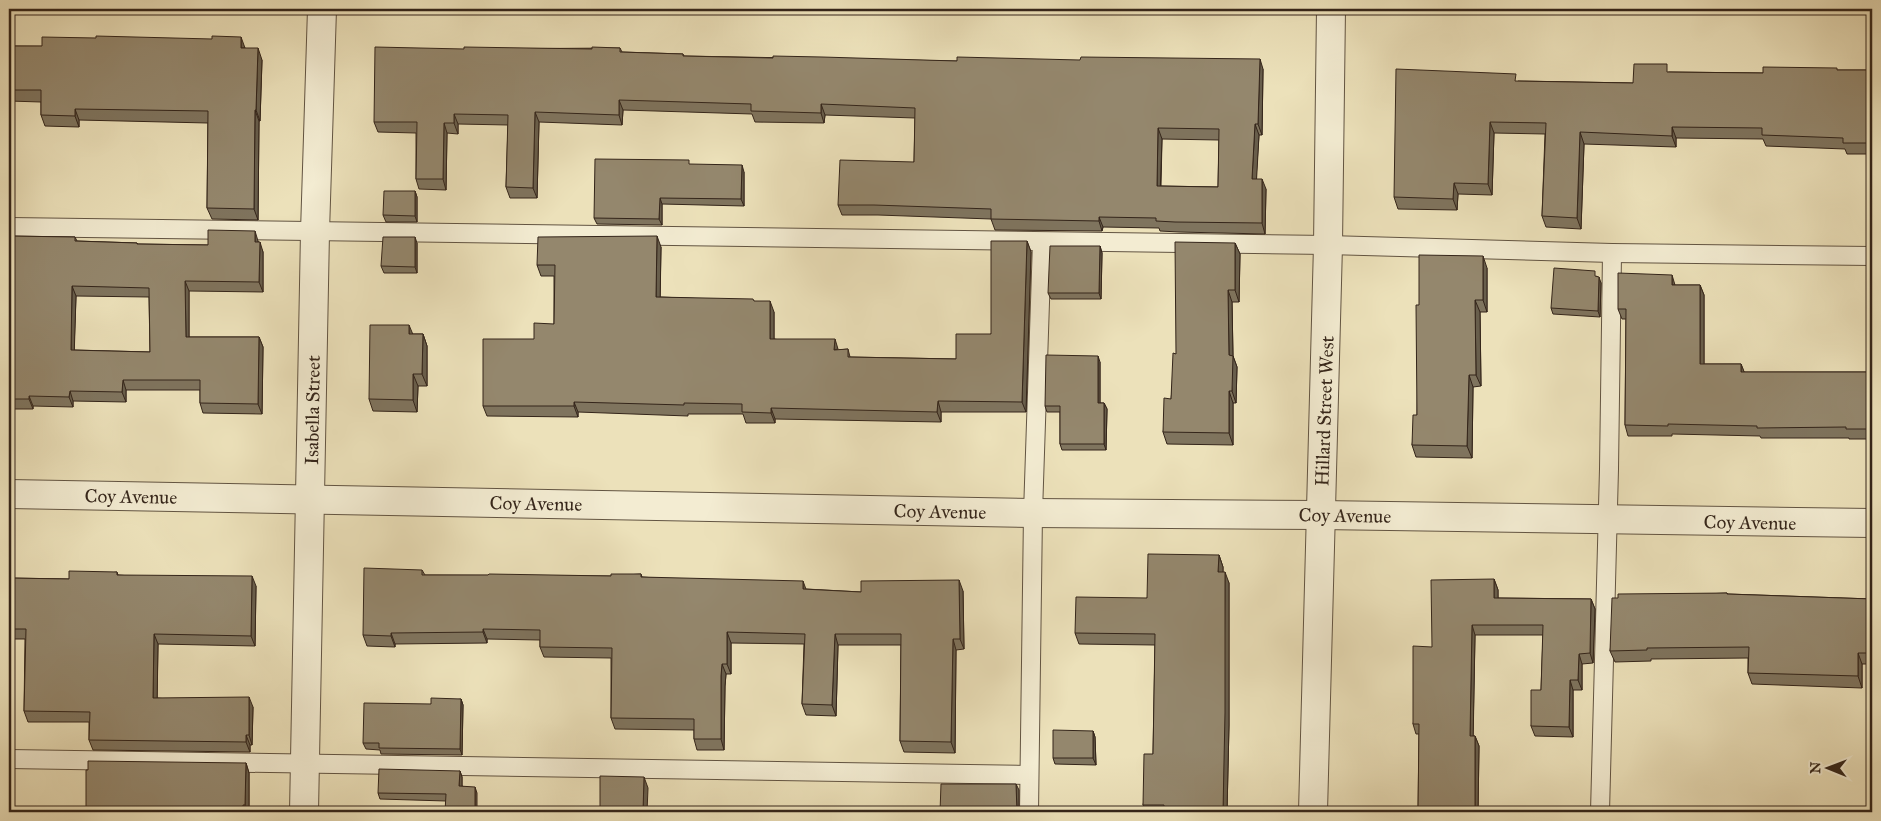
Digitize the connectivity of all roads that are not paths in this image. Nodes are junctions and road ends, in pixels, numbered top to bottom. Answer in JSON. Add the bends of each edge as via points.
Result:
{"nodes":[{"id":1,"x":322,"y":9,"type":"edge"},
{"id":2,"x":1331,"y":9,"type":"edge"},
{"id":3,"x":9,"y":227,"type":"edge"},
{"id":4,"x":315,"y":232,"type":"junction"},
{"id":5,"x":1042,"y":242,"type":"junction"},
{"id":6,"x":1328,"y":245,"type":"junction"},
{"id":7,"x":1612,"y":253,"type":"junction"},
{"id":8,"x":1872,"y":256,"type":"edge"},
{"id":9,"x":9,"y":494,"type":"edge"},
{"id":10,"x":311,"y":498,"type":"junction"},
{"id":11,"x":1033,"y":513,"type":"junction"},
{"id":12,"x":1321,"y":515,"type":"junction"},
{"id":13,"x":1606,"y":520,"type":"junction"},
{"id":14,"x":1872,"y":523,"type":"edge"},
{"id":15,"x":9,"y":759,"type":"edge"},
{"id":16,"x":305,"y":764,"type":"junction"},
{"id":17,"x":1029,"y":775,"type":"junction"},
{"id":18,"x":304,"y":812,"type":"edge"},
{"id":19,"x":1029,"y":812,"type":"edge"},
{"id":20,"x":1314,"y":812,"type":"edge"},
{"id":21,"x":1600,"y":812,"type":"edge"}],
"edges":[{"from":1,"to":4,"type":"street","name":"Isabella Street"},
{"from":2,"to":6,"type":"street","name":"Hillard Street West"},
{"from":3,"to":4,"type":"lane"},
{"from":4,"to":5,"type":"lane"},
{"from":4,"to":10,"type":"street","name":"Isabella Street"},
{"from":5,"to":6,"type":"lane"},
{"from":5,"to":11,"type":"lane"},
{"from":6,"to":7,"type":"lane"},
{"from":6,"to":12,"type":"street","name":"Hillard Street West"},
{"from":7,"to":8,"type":"lane"},
{"from":7,"to":13,"type":"lane"},
{"from":9,"to":10,"type":"street","name":"Coy Avenue"},
{"from":10,"to":11,"type":"street","name":"Coy Avenue"},
{"from":10,"to":16,"type":"street","name":"Isabella Street"},
{"from":11,"to":12,"type":"street","name":"Coy Avenue"},
{"from":11,"to":17,"type":"lane"},
{"from":12,"to":13,"type":"street","name":"Coy Avenue"},
{"from":12,"to":20,"type":"street","name":"Hillard Street West"},
{"from":13,"to":14,"type":"street","name":"Coy Avenue"},
{"from":13,"to":21,"type":"lane"},
{"from":15,"to":16,"type":"lane"},
{"from":16,"to":17,"type":"lane"},
{"from":16,"to":18,"type":"street","name":"Isabella Street"},
{"from":17,"to":19,"type":"lane"}]}
